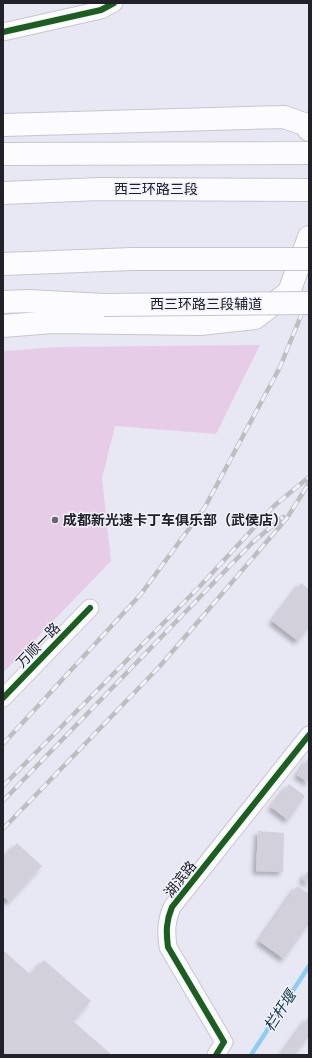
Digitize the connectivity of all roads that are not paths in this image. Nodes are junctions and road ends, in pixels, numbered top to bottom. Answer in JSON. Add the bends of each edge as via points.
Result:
{"nodes":[{"id":1,"x":114,"y":3,"type":"edge"},
{"id":2,"x":3,"y":32,"type":"edge"},
{"id":3,"x":3,"y":125,"type":"edge"},
{"id":4,"x":309,"y":130,"type":"edge"},
{"id":5,"x":309,"y":153,"type":"edge"},
{"id":6,"x":3,"y":154,"type":"edge"},
{"id":7,"x":309,"y":190,"type":"edge"},
{"id":8,"x":3,"y":193,"type":"edge"},
{"id":9,"x":309,"y":237,"type":"edge"},
{"id":10,"x":309,"y":259,"type":"edge"},
{"id":11,"x":3,"y":264,"type":"edge"},
{"id":12,"x":3,"y":302,"type":"edge"},
{"id":13,"x":309,"y":303,"type":"edge"},
{"id":14,"x":3,"y":326,"type":"edge"},
{"id":15,"x":90,"y":608,"type":"dead end"},
{"id":16,"x":3,"y":698,"type":"edge"},
{"id":17,"x":309,"y":735,"type":"edge"},
{"id":18,"x":216,"y":1055,"type":"edge"}],
"edges":[{"from":1,"to":2,"type":"street","via":[[101,10]]},
{"from":3,"to":4,"type":"main road","via":[[284,117],[304,124]]},
{"from":5,"to":6,"type":"main road"},
{"from":7,"to":8,"type":"main road","name":"西三环路三段","via":[[100,189]]},
{"from":9,"to":14,"type":"main road","via":[[289,292],[255,318],[200,324],[52,322]]},
{"from":10,"to":11,"type":"main road","bridge":true,"via":[[132,259]]},
{"from":12,"to":13,"type":"main road","name":"西三环路三段辅道","bridge":true,"via":[[104,305]]},
{"from":15,"to":16,"type":"street","name":"万顺一路"},
{"from":17,"to":18,"type":"street","name":"湖滨路","via":[[172,907],[167,920],[168,947],[224,1042]]}]}
